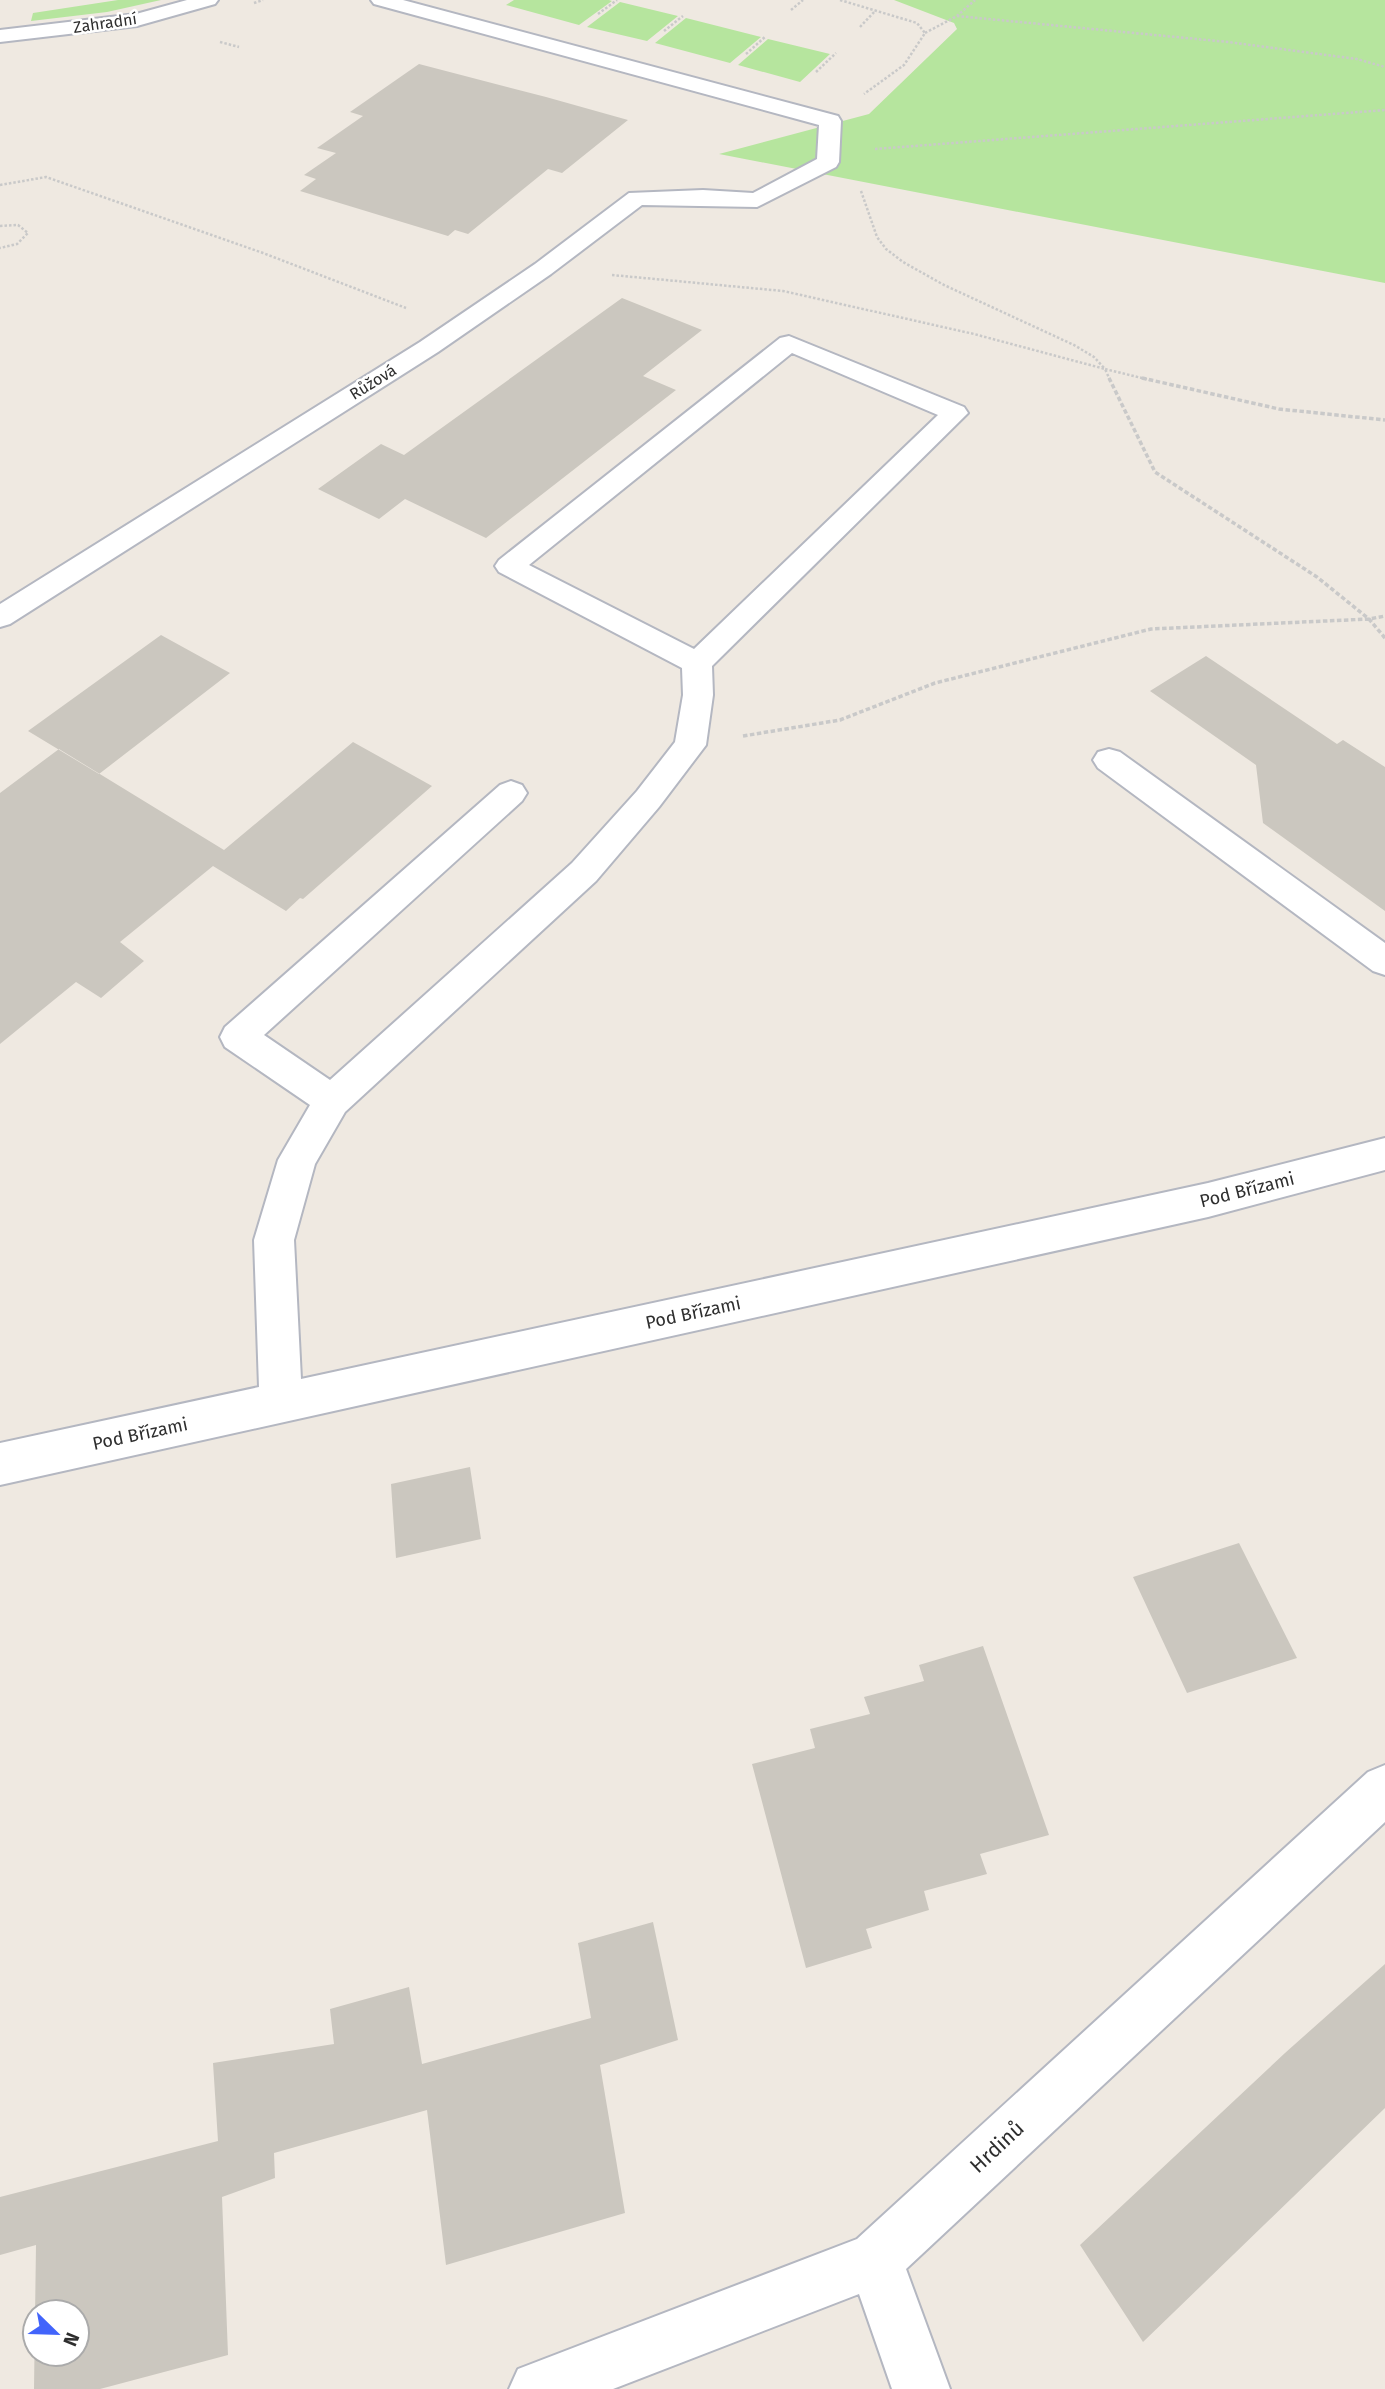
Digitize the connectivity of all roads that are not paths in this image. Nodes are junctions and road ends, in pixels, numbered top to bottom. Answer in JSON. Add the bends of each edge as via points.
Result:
{"nodes":[{"id":1,"x":208,"y":0,"type":"edge"},
{"id":2,"x":381,"y":0,"type":"edge"},
{"id":3,"x":0,"y":36,"type":"edge"},
{"id":4,"x":0,"y":617,"type":"edge"},
{"id":5,"x":697,"y":663,"type":"junction"},
{"id":6,"x":1109,"y":760,"type":"dead end"},
{"id":7,"x":511,"y":793,"type":"dead end"},
{"id":8,"x":1385,"y":961,"type":"edge"},
{"id":9,"x":332,"y":1101,"type":"junction"},
{"id":10,"x":1385,"y":1154,"type":"edge"},
{"id":11,"x":281,"y":1404,"type":"junction"},
{"id":12,"x":0,"y":1464,"type":"edge"},
{"id":13,"x":1385,"y":1789,"type":"edge"},
{"id":14,"x":875,"y":2260,"type":"junction"},
{"id":15,"x":538,"y":2389,"type":"edge"},
{"id":16,"x":921,"y":2389,"type":"edge"}],
"edges":[{"from":1,"to":3,"type":"street","name":"Zahradní","via":[[136,20]]},
{"from":2,"to":4,"type":"street","name":"Růžová","via":[[830,121],[828,162],[757,201],[637,198],[429,347]]},
{"from":5,"to":5,"type":"street","via":[[836,528],[956,413],[789,342],[509,566]]},
{"from":5,"to":9,"type":"street","via":[[698,695],[690,745],[648,799],[584,872]]},
{"from":6,"to":8,"type":"street"},
{"from":7,"to":9,"type":"street","via":[[238,1037]]},
{"from":9,"to":11,"type":"street","via":[[297,1160],[274,1240]]},
{"from":10,"to":11,"type":"street","name":"Pod Břízami","via":[[1194,1203]]},
{"from":11,"to":12,"type":"street","name":"Pod Břízami"},
{"from":13,"to":14,"type":"street","name":"Hrdinů"},
{"from":14,"to":15,"type":"street","name":"Hrdinů"},
{"from":14,"to":16,"type":"street"}]}
